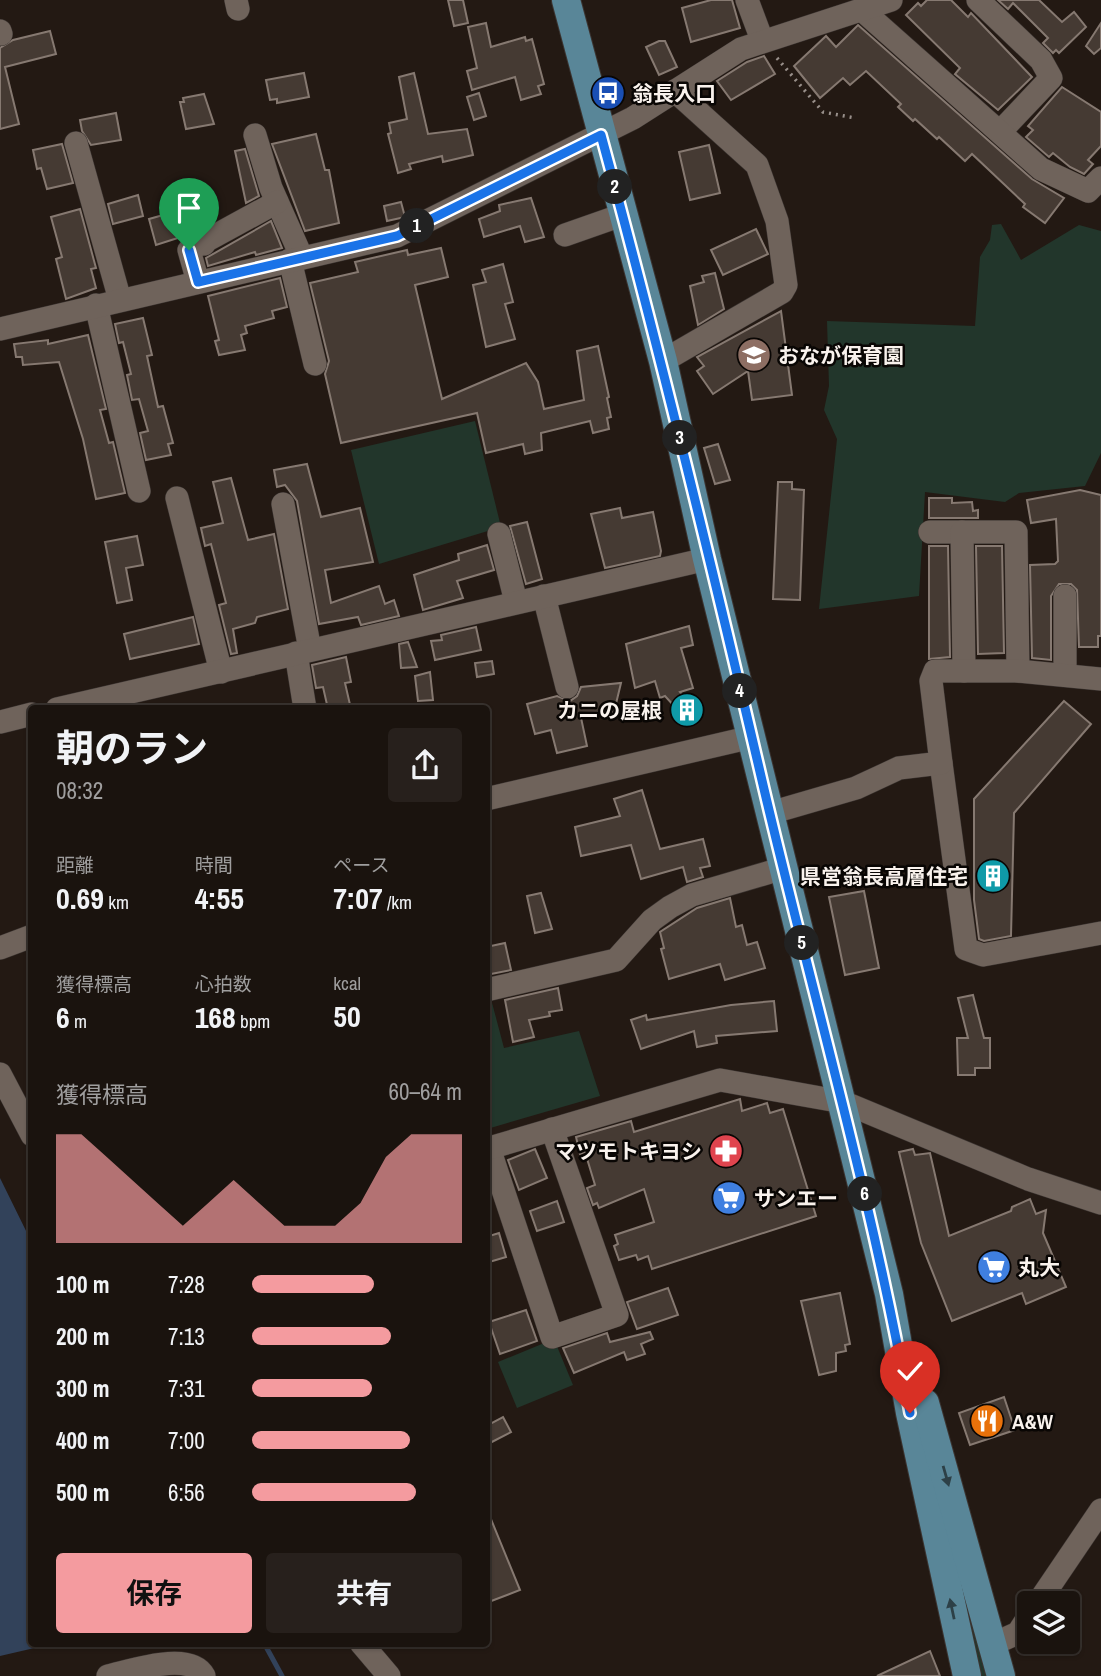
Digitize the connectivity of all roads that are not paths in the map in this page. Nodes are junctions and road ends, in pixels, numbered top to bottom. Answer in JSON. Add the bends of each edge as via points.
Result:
{"nodes":[{"id":1,"x":566,"y":0,"type":"edge"},
{"id":2,"x":747,"y":0,"type":"edge"},
{"id":3,"x":891,"y":0,"type":"edge"},
{"id":4,"x":978,"y":0,"type":"edge"},
{"id":5,"x":862,"y":10,"type":"junction"},
{"id":6,"x":762,"y":40,"type":"junction"},
{"id":7,"x":675,"y":91,"type":"junction"},
{"id":8,"x":1000,"y":132,"type":"junction"},
{"id":9,"x":255,"y":135,"type":"dead end"},
{"id":10,"x":601,"y":135,"type":"junction"},
{"id":11,"x":76,"y":143,"type":"dead end"},
{"id":12,"x":1101,"y":178,"type":"edge"},
{"id":13,"x":277,"y":202,"type":"junction"},
{"id":14,"x":194,"y":204,"type":"dead end"},
{"id":15,"x":622,"y":215,"type":"junction"},
{"id":16,"x":565,"y":235,"type":"dead end"},
{"id":17,"x":204,"y":244,"type":"junction"},
{"id":18,"x":296,"y":259,"type":"junction"},
{"id":19,"x":198,"y":282,"type":"junction"},
{"id":20,"x":120,"y":300,"type":"junction"},
{"id":21,"x":96,"y":305,"type":"junction"},
{"id":22,"x":0,"y":329,"type":"edge"},
{"id":23,"x":663,"y":361,"type":"junction"},
{"id":24,"x":315,"y":364,"type":"dead end"},
{"id":25,"x":139,"y":491,"type":"dead end"},
{"id":26,"x":177,"y":498,"type":"dead end"},
{"id":27,"x":283,"y":504,"type":"dead end"},
{"id":28,"x":962,"y":531,"type":"junction"},
{"id":29,"x":930,"y":532,"type":"dead end"},
{"id":30,"x":499,"y":534,"type":"dead end"},
{"id":31,"x":708,"y":559,"type":"junction"},
{"id":32,"x":544,"y":596,"type":"junction"},
{"id":33,"x":1065,"y":596,"type":"dead end"},
{"id":34,"x":516,"y":602,"type":"junction"},
{"id":35,"x":303,"y":652,"type":"junction"},
{"id":36,"x":964,"y":671,"type":"junction"},
{"id":37,"x":1018,"y":671,"type":"junction"},
{"id":38,"x":221,"y":672,"type":"junction"},
{"id":39,"x":1065,"y":675,"type":"junction"},
{"id":40,"x":1101,"y":679,"type":"edge"},
{"id":41,"x":567,"y":687,"type":"dead end"},
{"id":42,"x":75,"y":705,"type":"edge"},
{"id":43,"x":305,"y":705,"type":"edge"},
{"id":44,"x":28,"y":716,"type":"edge"},
{"id":45,"x":0,"y":722,"type":"edge"},
{"id":46,"x":752,"y":737,"type":"junction"},
{"id":47,"x":942,"y":763,"type":"junction"},
{"id":48,"x":490,"y":798,"type":"edge"},
{"id":49,"x":770,"y":813,"type":"junction"},
{"id":50,"x":784,"y":868,"type":"junction"},
{"id":51,"x":1101,"y":933,"type":"edge"},
{"id":52,"x":28,"y":938,"type":"edge"},
{"id":53,"x":0,"y":948,"type":"edge"},
{"id":54,"x":490,"y":989,"type":"edge"},
{"id":55,"x":0,"y":1074,"type":"edge"},
{"id":56,"x":843,"y":1102,"type":"junction"},
{"id":57,"x":25,"y":1107,"type":"edge"},
{"id":58,"x":552,"y":1129,"type":"junction"},
{"id":59,"x":490,"y":1147,"type":"edge"},
{"id":60,"x":490,"y":1154,"type":"edge"},
{"id":61,"x":1101,"y":1203,"type":"edge"},
{"id":62,"x":889,"y":1294,"type":"junction"},
{"id":63,"x":1101,"y":1510,"type":"edge"},
{"id":64,"x":1046,"y":1591,"type":"edge"},
{"id":65,"x":1017,"y":1633,"type":"edge"},
{"id":66,"x":993,"y":1644,"type":"junction"},
{"id":67,"x":364,"y":1647,"type":"edge"},
{"id":68,"x":108,"y":1676,"type":"edge"},
{"id":69,"x":204,"y":1676,"type":"edge"},
{"id":70,"x":389,"y":1676,"type":"edge"},
{"id":71,"x":967,"y":1676,"type":"edge"},
{"id":72,"x":1001,"y":1676,"type":"edge"}],
"edges":[{"from":1,"to":10,"type":"main road"},
{"from":2,"to":6,"type":"street"},
{"from":3,"to":5,"type":"street"},
{"from":4,"to":8,"type":"street","via":[[1041,60],[1051,78]]},
{"from":5,"to":6,"type":"street"},
{"from":5,"to":8,"type":"street"},
{"from":6,"to":7,"type":"street"},
{"from":7,"to":10,"type":"street"},
{"from":7,"to":23,"type":"street","via":[[757,165],[777,221],[786,285],[782,292]]},
{"from":8,"to":12,"type":"street","via":[[1041,169],[1088,191]]},
{"from":9,"to":13,"type":"street"},
{"from":10,"to":15,"type":"main road"},
{"from":10,"to":18,"type":"street","via":[[397,236]]},
{"from":11,"to":20,"type":"street"},
{"from":13,"to":17,"type":"street"},
{"from":13,"to":18,"type":"street"},
{"from":14,"to":17,"type":"street"},
{"from":15,"to":16,"type":"street"},
{"from":15,"to":23,"type":"main road"},
{"from":17,"to":19,"type":"street","via":[[189,250]]},
{"from":18,"to":19,"type":"street"},
{"from":18,"to":24,"type":"street"},
{"from":19,"to":20,"type":"street"},
{"from":20,"to":21,"type":"street"},
{"from":21,"to":22,"type":"street"},
{"from":21,"to":25,"type":"street"},
{"from":23,"to":31,"type":"main road"},
{"from":26,"to":38,"type":"street"},
{"from":27,"to":35,"type":"street"},
{"from":28,"to":29,"type":"street"},
{"from":28,"to":36,"type":"street"},
{"from":28,"to":37,"type":"street","via":[[1016,532]]},
{"from":30,"to":34,"type":"street"},
{"from":31,"to":32,"type":"street"},
{"from":31,"to":46,"type":"main road"},
{"from":32,"to":34,"type":"street"},
{"from":32,"to":41,"type":"street"},
{"from":33,"to":39,"type":"street"},
{"from":34,"to":35,"type":"street"},
{"from":35,"to":38,"type":"street"},
{"from":35,"to":43,"type":"street"},
{"from":36,"to":37,"type":"street"},
{"from":36,"to":47,"type":"street","via":[[935,671],[931,681]]},
{"from":37,"to":39,"type":"street"},
{"from":38,"to":42,"type":"street"},
{"from":39,"to":40,"type":"street"},
{"from":44,"to":45,"type":"street"},
{"from":46,"to":48,"type":"street"},
{"from":46,"to":49,"type":"main road"},
{"from":47,"to":49,"type":"street","via":[[899,768],[856,788]]},
{"from":47,"to":51,"type":"street","via":[[966,949],[984,955]]},
{"from":49,"to":50,"type":"main road"},
{"from":50,"to":54,"type":"street","via":[[692,895],[670,907],[616,960]]},
{"from":50,"to":56,"type":"main road"},
{"from":52,"to":53,"type":"street"},
{"from":55,"to":57,"type":"street"},
{"from":56,"to":58,"type":"street","via":[[720,1080]]},
{"from":56,"to":61,"type":"street","via":[[1040,1184]]},
{"from":56,"to":62,"type":"main road"},
{"from":58,"to":59,"type":"street"},
{"from":58,"to":60,"type":"street","via":[[617,1315],[552,1337]]},
{"from":62,"to":66,"type":"main road","one_way":true,"via":[[928,1411]]},
{"from":71,"to":62,"type":"main road","one_way":true},
{"from":63,"to":64,"type":"street"},
{"from":65,"to":66,"type":"street"},
{"from":66,"to":72,"type":"main road"},
{"from":67,"to":70,"type":"street"},
{"from":68,"to":69,"type":"street","via":[[178,1661]]}]}
